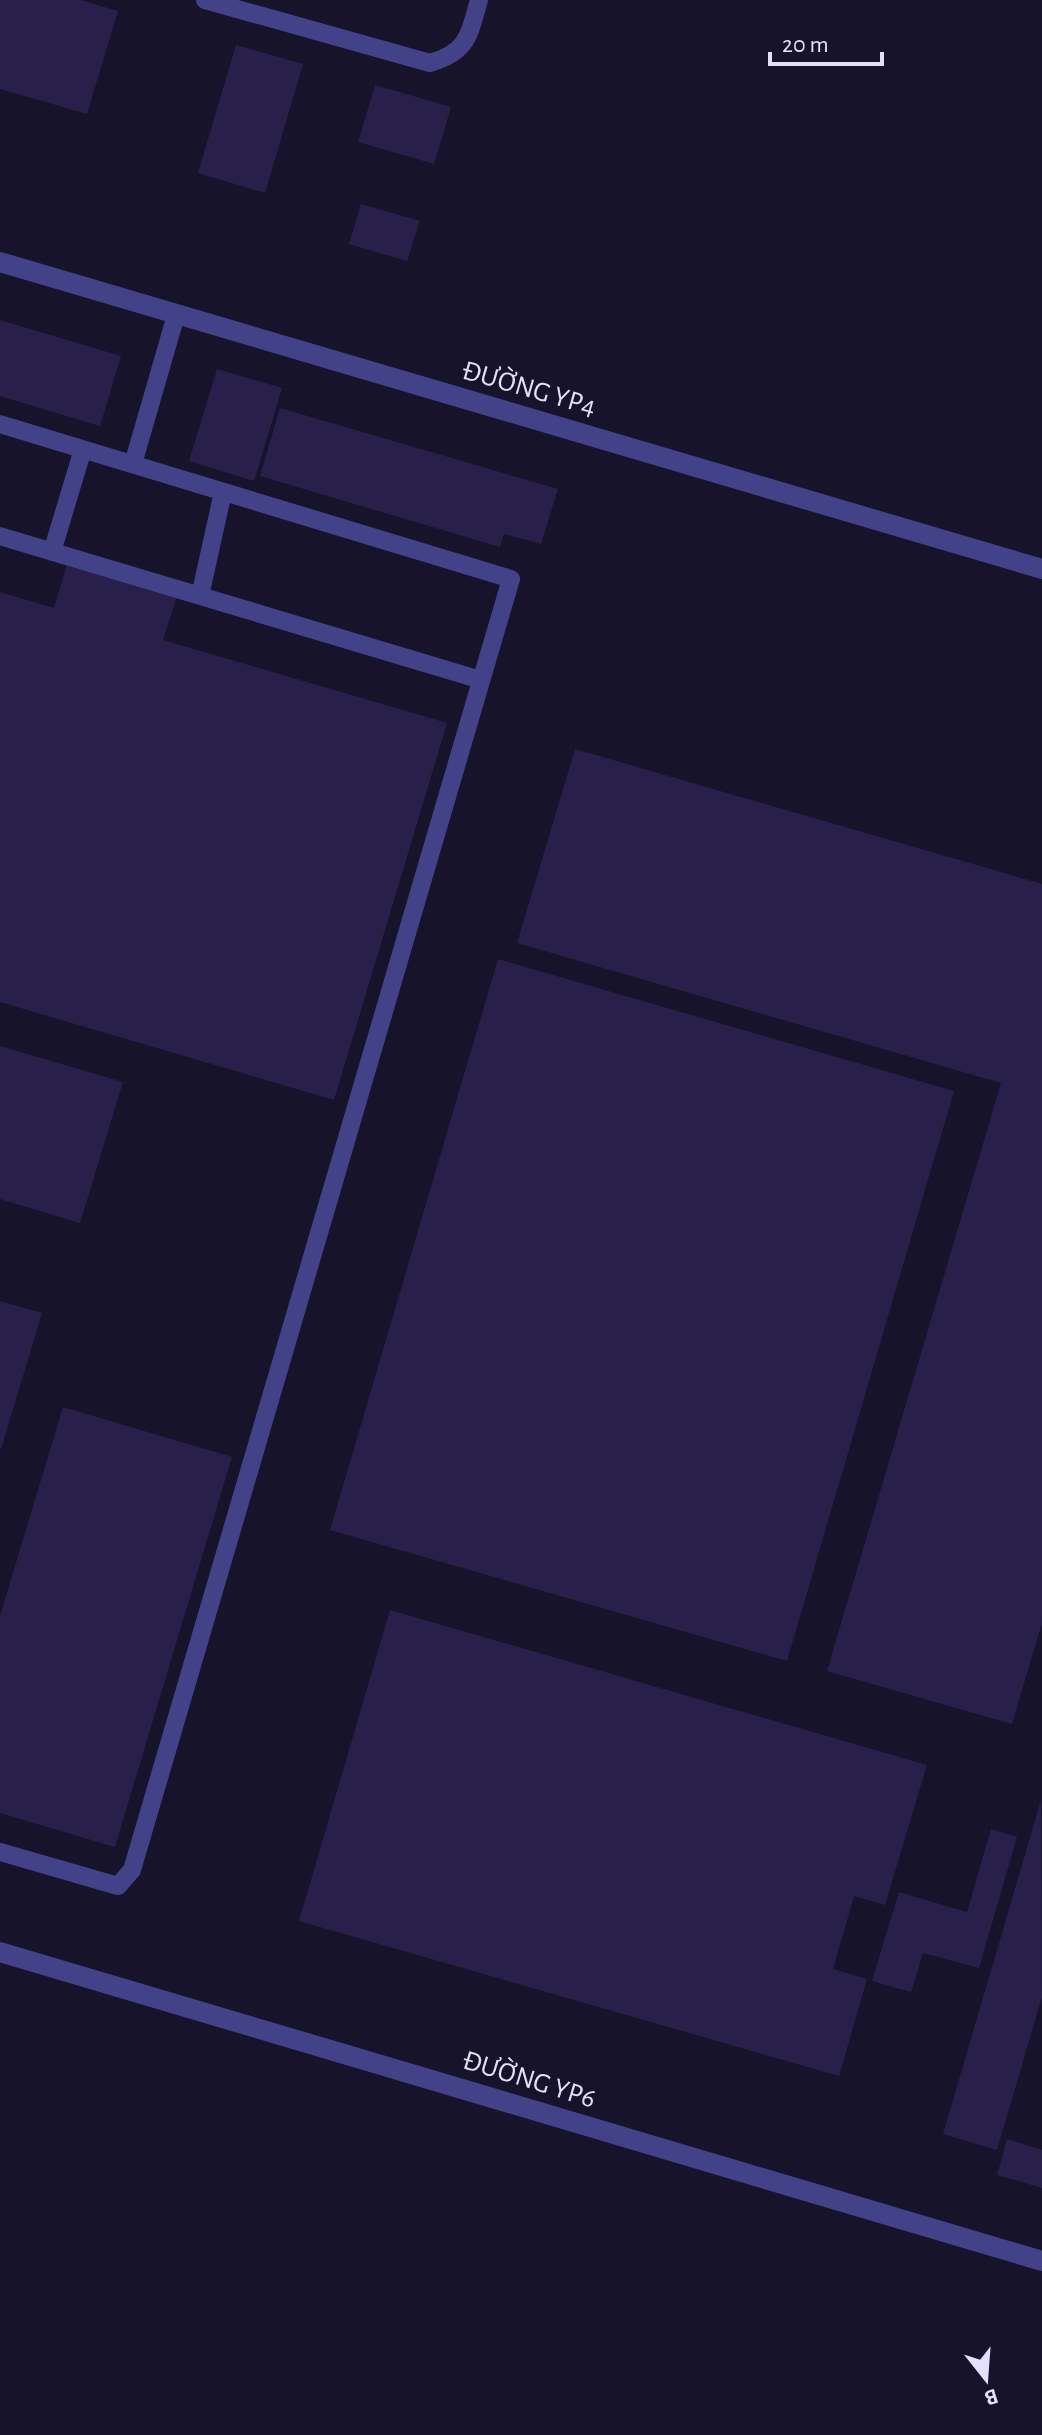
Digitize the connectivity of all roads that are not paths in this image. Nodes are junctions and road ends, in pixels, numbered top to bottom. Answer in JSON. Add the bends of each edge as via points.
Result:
{"nodes":[{"id":1,"x":205,"y":0,"type":"edge"},
{"id":2,"x":479,"y":0,"type":"edge"},
{"id":3,"x":0,"y":262,"type":"edge"},
{"id":4,"x":176,"y":315,"type":"junction"},
{"id":5,"x":0,"y":424,"type":"edge"},
{"id":6,"x":83,"y":449,"type":"junction"},
{"id":7,"x":133,"y":464,"type":"junction"},
{"id":8,"x":223,"y":492,"type":"junction"},
{"id":9,"x":0,"y":536,"type":"edge"},
{"id":10,"x":52,"y":552,"type":"junction"},
{"id":11,"x":1042,"y":569,"type":"edge"},
{"id":12,"x":200,"y":596,"type":"junction"},
{"id":13,"x":481,"y":680,"type":"junction"},
{"id":14,"x":0,"y":1852,"type":"edge"},
{"id":15,"x":0,"y":1952,"type":"edge"},
{"id":16,"x":1042,"y":2261,"type":"edge"}],
"edges":[{"from":1,"to":2,"type":"lane","via":[[430,63],[452,57],[469,36]]},
{"from":3,"to":4,"type":"street","name":"ĐƯỜNG YP4"},
{"from":4,"to":7,"type":"lane"},
{"from":4,"to":11,"type":"street","name":"ĐƯỜNG YP4"},
{"from":5,"to":6,"type":"lane"},
{"from":6,"to":7,"type":"lane"},
{"from":6,"to":10,"type":"lane"},
{"from":7,"to":8,"type":"lane"},
{"from":8,"to":12,"type":"lane"},
{"from":8,"to":13,"type":"lane","via":[[511,579]]},
{"from":9,"to":10,"type":"lane"},
{"from":10,"to":12,"type":"lane"},
{"from":12,"to":13,"type":"lane"},
{"from":13,"to":14,"type":"lane","via":[[132,1870],[118,1886]]},
{"from":15,"to":16,"type":"street","name":"ĐƯỜNG YP6"}]}
